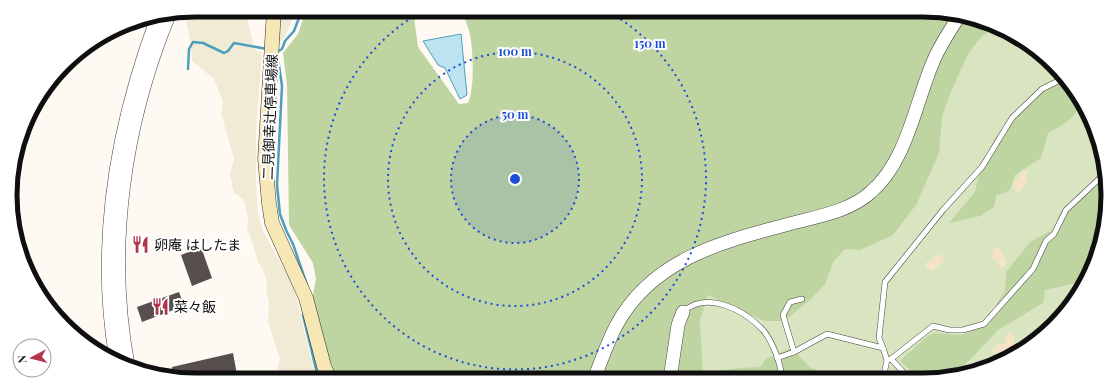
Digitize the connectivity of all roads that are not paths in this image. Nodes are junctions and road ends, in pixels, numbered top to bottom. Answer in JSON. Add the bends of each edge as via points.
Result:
{"nodes":[{"id":1,"x":273,"y":17,"type":"edge"},
{"id":2,"x":167,"y":19,"type":"edge"},
{"id":3,"x":957,"y":20,"type":"edge"},
{"id":4,"x":156,"y":21,"type":"edge"},
{"id":5,"x":1059,"y":81,"type":"edge"},
{"id":6,"x":1100,"y":178,"type":"edge"},
{"id":7,"x":802,"y":299,"type":"dead end"},
{"id":8,"x":683,"y":312,"type":"joint"},
{"id":9,"x":883,"y":348,"type":"junction"},
{"id":10,"x":794,"y":352,"type":"junction"},
{"id":11,"x":116,"y":355,"type":"edge"},
{"id":12,"x":777,"y":358,"type":"junction"},
{"id":13,"x":127,"y":359,"type":"edge"},
{"id":14,"x":889,"y":360,"type":"junction"},
{"id":15,"x":327,"y":373,"type":"edge"},
{"id":16,"x":596,"y":373,"type":"edge"},
{"id":17,"x":671,"y":373,"type":"edge"},
{"id":18,"x":781,"y":373,"type":"edge"},
{"id":19,"x":885,"y":373,"type":"edge"},
{"id":20,"x":903,"y":373,"type":"edge"}],
"edges":[{"from":1,"to":15,"type":"main road","name":"二見御幸辻停車場線","via":[[265,159],[272,223],[306,298]]},
{"from":2,"to":13,"type":"street","via":[[141,100],[125,177],[118,260],[120,309]]},
{"from":3,"to":16,"type":"street","via":[[932,63],[904,141],[882,182],[870,194],[845,209],[729,240],[694,253],[674,265],[652,282],[628,307],[615,326]]},
{"from":4,"to":11,"type":"street","via":[[136,79],[113,183],[107,260]]},
{"from":5,"to":9,"type":"lane","via":[[1042,89],[1012,118],[982,167],[943,210],[885,282],[879,338]]},
{"from":6,"to":14,"type":"lane","via":[[1066,210],[1054,234],[1046,241],[1033,269],[984,324],[963,330],[933,326]]},
{"from":7,"to":10,"type":"lane","via":[[790,302],[783,315]]},
{"from":8,"to":12,"type":"lane","via":[[689,306],[710,302],[733,308],[764,331]]},
{"from":8,"to":17,"type":"street","via":[[678,324]]},
{"from":9,"to":10,"type":"lane","via":[[827,334]]},
{"from":9,"to":14,"type":"lane"},
{"from":10,"to":12,"type":"lane"},
{"from":12,"to":18,"type":"lane"},
{"from":14,"to":19,"type":"lane"},
{"from":14,"to":20,"type":"lane"}]}
